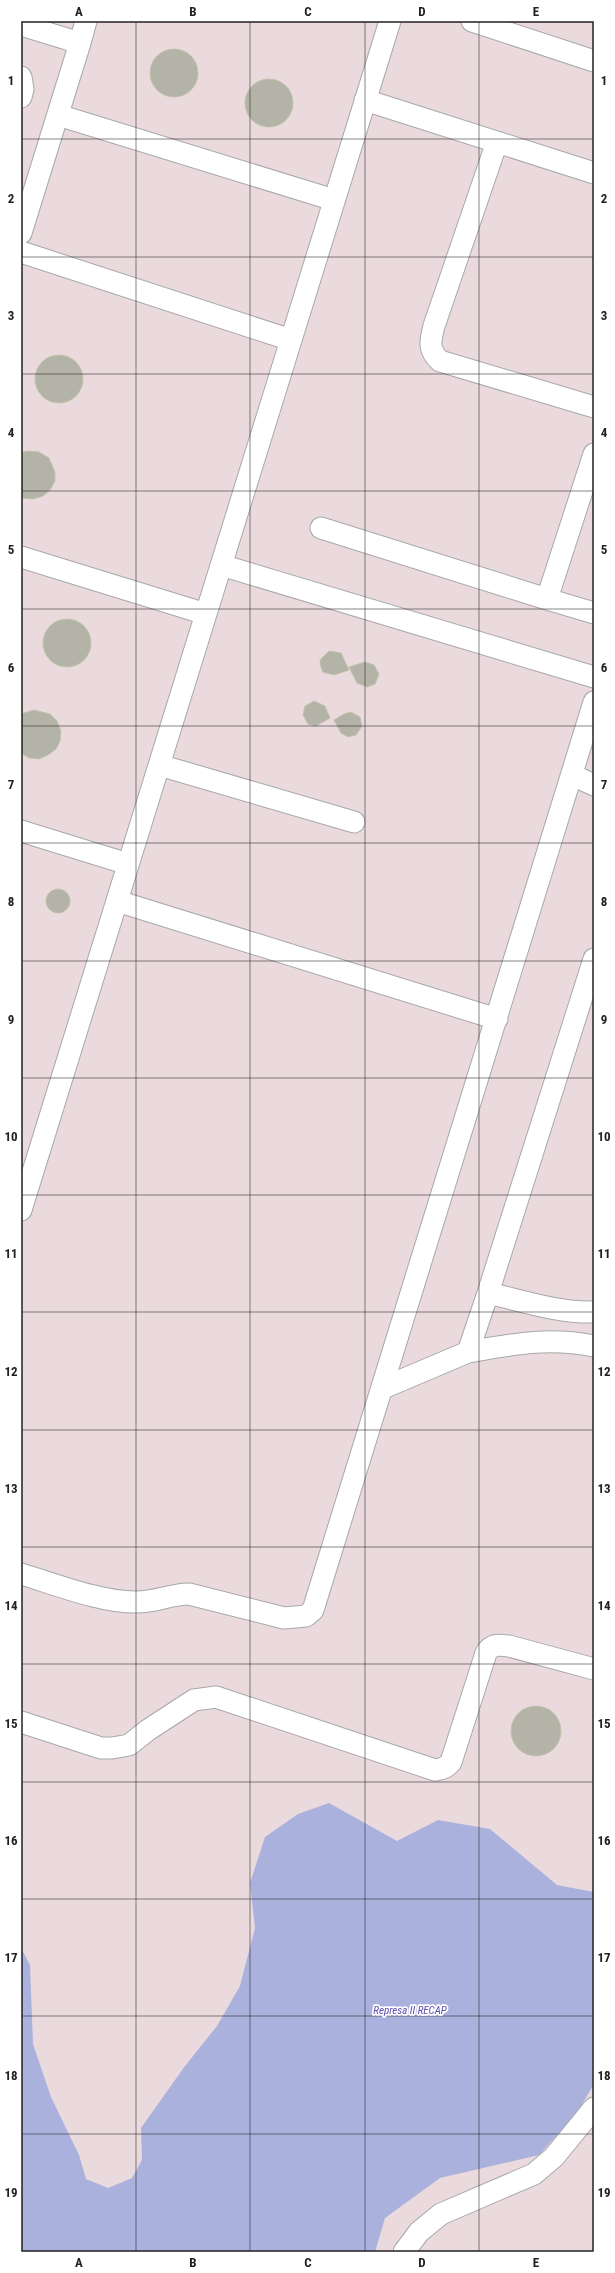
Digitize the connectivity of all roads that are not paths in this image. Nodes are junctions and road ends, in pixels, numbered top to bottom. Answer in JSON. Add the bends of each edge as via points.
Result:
{"nodes":[{"id":1,"x":86,"y":21,"type":"edge"},
{"id":2,"x":390,"y":21,"type":"edge"},
{"id":3,"x":472,"y":21,"type":"edge"},
{"id":4,"x":21,"y":25,"type":"edge"},
{"id":5,"x":80,"y":43,"type":"junction"},
{"id":6,"x":594,"y":61,"type":"edge"},
{"id":7,"x":21,"y":77,"type":"edge"},
{"id":8,"x":21,"y":97,"type":"edge"},
{"id":9,"x":365,"y":100,"type":"junction"},
{"id":10,"x":58,"y":115,"type":"junction"},
{"id":11,"x":498,"y":142,"type":"junction"},
{"id":12,"x":594,"y":173,"type":"edge"},
{"id":13,"x":334,"y":200,"type":"junction"},
{"id":14,"x":21,"y":233,"type":"edge"},
{"id":15,"x":21,"y":252,"type":"edge"},
{"id":16,"x":291,"y":340,"type":"junction"},
{"id":17,"x":594,"y":407,"type":"edge"},
{"id":18,"x":594,"y":454,"type":"edge"},
{"id":19,"x":321,"y":528,"type":"dead end"},
{"id":20,"x":21,"y":557,"type":"edge"},
{"id":21,"x":221,"y":565,"type":"junction"},
{"id":22,"x":547,"y":599,"type":"junction"},
{"id":23,"x":594,"y":613,"type":"edge"},
{"id":24,"x":206,"y":614,"type":"junction"},
{"id":25,"x":594,"y":677,"type":"edge"},
{"id":26,"x":594,"y":702,"type":"edge"},
{"id":27,"x":159,"y":765,"type":"junction"},
{"id":28,"x":572,"y":775,"type":"junction"},
{"id":29,"x":594,"y":785,"type":"edge"},
{"id":30,"x":354,"y":822,"type":"dead end"},
{"id":31,"x":21,"y":831,"type":"edge"},
{"id":32,"x":128,"y":864,"type":"junction"},
{"id":33,"x":117,"y":901,"type":"junction"},
{"id":34,"x":594,"y":959,"type":"edge"},
{"id":35,"x":497,"y":1018,"type":"junction"},
{"id":36,"x":21,"y":1210,"type":"edge"},
{"id":37,"x":488,"y":1293,"type":"junction"},
{"id":38,"x":594,"y":1312,"type":"edge"},
{"id":39,"x":594,"y":1346,"type":"edge"},
{"id":40,"x":468,"y":1352,"type":"junction"},
{"id":41,"x":383,"y":1388,"type":"junction"},
{"id":42,"x":21,"y":1574,"type":"edge"},
{"id":43,"x":594,"y":1669,"type":"edge"},
{"id":44,"x":21,"y":1722,"type":"edge"},
{"id":45,"x":594,"y":2108,"type":"edge"},
{"id":46,"x":404,"y":2252,"type":"edge"}],
"edges":[{"from":1,"to":5,"type":"lane"},
{"from":2,"to":9,"type":"lane"},
{"from":3,"to":6,"type":"lane"},
{"from":4,"to":5,"type":"lane"},
{"from":5,"to":10,"type":"lane"},
{"from":7,"to":8,"type":"lane"},
{"from":9,"to":11,"type":"lane"},
{"from":9,"to":13,"type":"lane"},
{"from":10,"to":13,"type":"lane"},
{"from":10,"to":14,"type":"lane"},
{"from":11,"to":12,"type":"lane"},
{"from":11,"to":17,"type":"lane","via":[[434,326],[430,348],[440,361]]},
{"from":13,"to":16,"type":"lane"},
{"from":15,"to":16,"type":"lane"},
{"from":16,"to":21,"type":"lane"},
{"from":18,"to":22,"type":"lane"},
{"from":19,"to":22,"type":"lane"},
{"from":20,"to":24,"type":"lane"},
{"from":21,"to":24,"type":"lane"},
{"from":21,"to":25,"type":"lane"},
{"from":22,"to":23,"type":"lane"},
{"from":24,"to":27,"type":"lane"},
{"from":26,"to":28,"type":"lane"},
{"from":27,"to":30,"type":"lane"},
{"from":27,"to":32,"type":"lane"},
{"from":28,"to":29,"type":"lane"},
{"from":28,"to":35,"type":"lane"},
{"from":31,"to":32,"type":"lane"},
{"from":32,"to":33,"type":"lane"},
{"from":33,"to":35,"type":"lane"},
{"from":33,"to":36,"type":"lane"},
{"from":34,"to":37,"type":"lane"},
{"from":35,"to":41,"type":"lane"},
{"from":37,"to":38,"type":"lane","via":[[554,1309]]},
{"from":37,"to":40,"type":"lane"},
{"from":39,"to":40,"type":"lane","via":[[571,1341],[535,1340]]},
{"from":40,"to":41,"type":"lane"},
{"from":41,"to":42,"type":"lane","via":[[318,1598],[313,1610],[306,1616],[284,1618],[189,1594],[177,1594],[136,1603],[116,1601]]},
{"from":43,"to":44,"type":"lane","via":[[510,1646],[496,1644],[491,1647],[486,1653],[451,1762],[441,1770],[216,1697],[194,1700],[129,1745],[112,1748],[101,1748]]},
{"from":45,"to":46,"type":"lane","via":[[554,2157],[534,2174],[441,2214],[419,2232]]}]}
